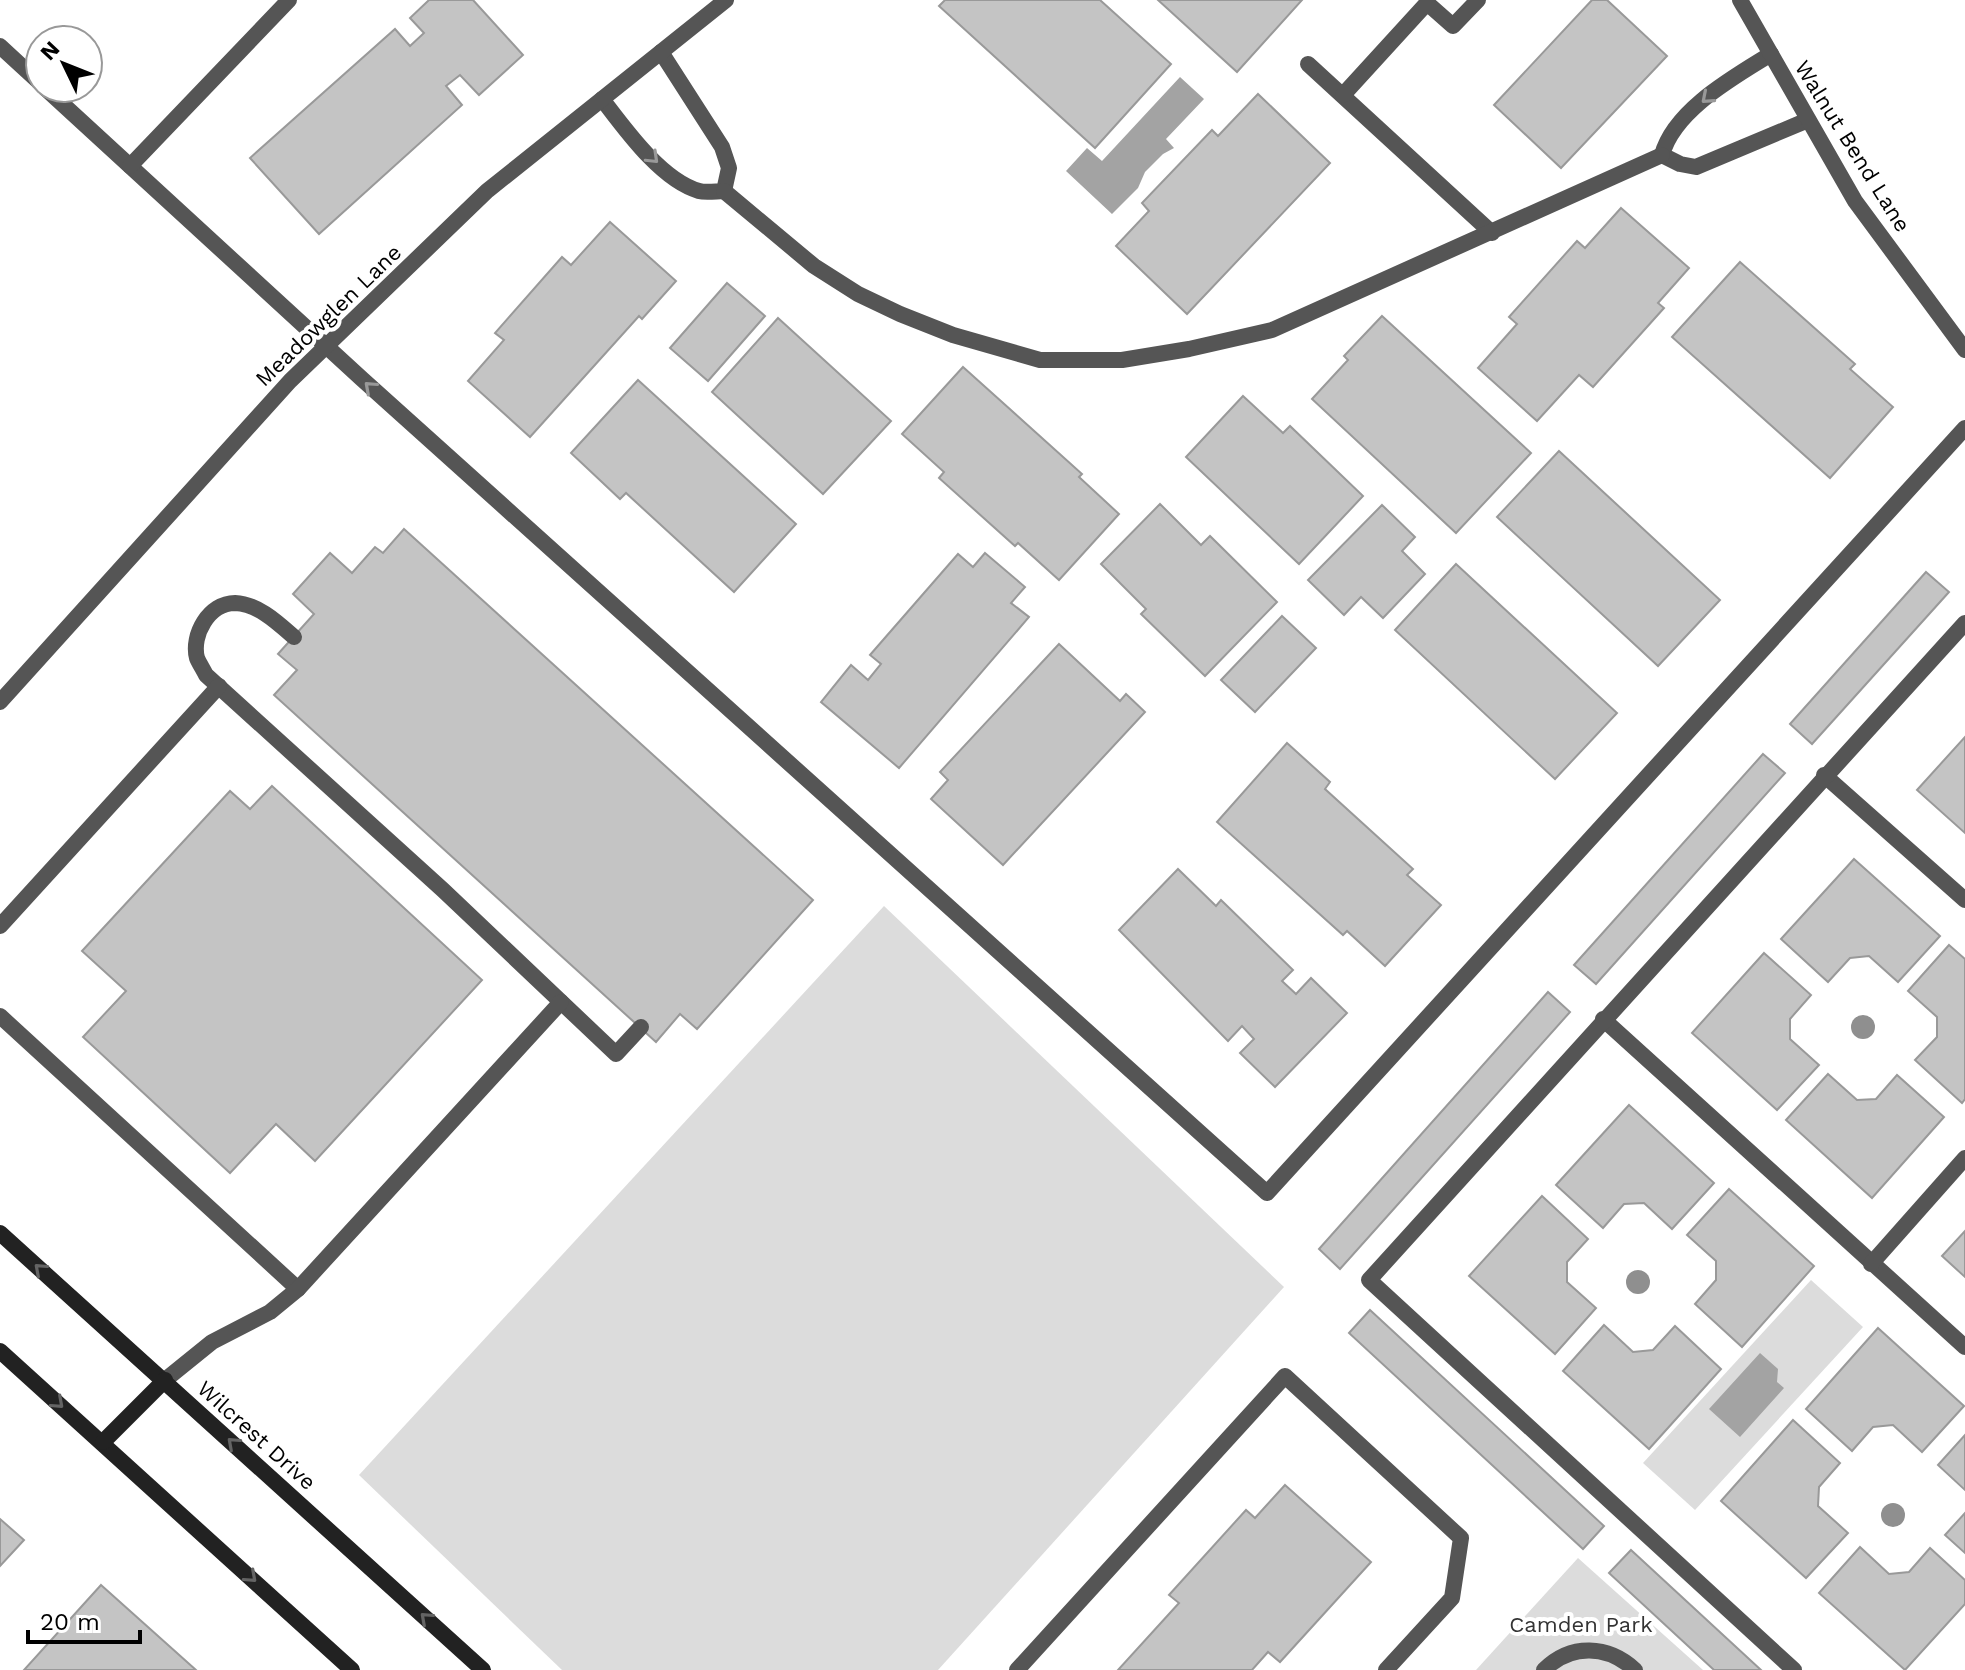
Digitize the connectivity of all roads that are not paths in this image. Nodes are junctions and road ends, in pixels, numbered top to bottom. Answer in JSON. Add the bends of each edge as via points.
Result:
{"nodes":[{"id":1,"x":289,"y":0,"type":"edge"},
{"id":2,"x":726,"y":0,"type":"edge"},
{"id":3,"x":1478,"y":0,"type":"edge"},
{"id":4,"x":1740,"y":0,"type":"edge"},
{"id":5,"x":0,"y":46,"type":"edge"},
{"id":6,"x":661,"y":52,"type":"junction"},
{"id":7,"x":1771,"y":54,"type":"junction"},
{"id":8,"x":1308,"y":64,"type":"dead end"},
{"id":9,"x":24,"y":68,"type":"edge"},
{"id":10,"x":1343,"y":95,"type":"junction"},
{"id":11,"x":602,"y":99,"type":"junction"},
{"id":12,"x":62,"y":104,"type":"edge"},
{"id":13,"x":1808,"y":120,"type":"junction"},
{"id":14,"x":1662,"y":155,"type":"junction"},
{"id":15,"x":130,"y":166,"type":"junction"},
{"id":16,"x":724,"y":191,"type":"junction"},
{"id":17,"x":1492,"y":233,"type":"junction"},
{"id":18,"x":326,"y":347,"type":"junction"},
{"id":19,"x":1965,"y":350,"type":"edge"},
{"id":20,"x":1965,"y":428,"type":"edge"},
{"id":21,"x":1965,"y":623,"type":"edge"},
{"id":22,"x":294,"y":637,"type":"dead end"},
{"id":23,"x":219,"y":686,"type":"junction"},
{"id":24,"x":0,"y":702,"type":"edge"},
{"id":25,"x":1824,"y":775,"type":"junction"},
{"id":26,"x":1965,"y":900,"type":"edge"},
{"id":27,"x":0,"y":926,"type":"edge"},
{"id":28,"x":561,"y":1002,"type":"junction"},
{"id":29,"x":0,"y":1016,"type":"edge"},
{"id":30,"x":1603,"y":1019,"type":"junction"},
{"id":31,"x":641,"y":1027,"type":"dead end"},
{"id":32,"x":1965,"y":1158,"type":"edge"},
{"id":33,"x":0,"y":1233,"type":"edge"},
{"id":34,"x":1871,"y":1264,"type":"junction"},
{"id":35,"x":298,"y":1289,"type":"junction"},
{"id":36,"x":1965,"y":1347,"type":"edge"},
{"id":37,"x":0,"y":1351,"type":"edge"},
{"id":38,"x":165,"y":1380,"type":"junction"},
{"id":39,"x":103,"y":1442,"type":"junction"},
{"id":40,"x":352,"y":1670,"type":"edge"},
{"id":41,"x":483,"y":1670,"type":"edge"},
{"id":42,"x":1017,"y":1670,"type":"edge"},
{"id":43,"x":1386,"y":1670,"type":"edge"},
{"id":44,"x":1544,"y":1670,"type":"edge"},
{"id":45,"x":1635,"y":1670,"type":"edge"},
{"id":46,"x":1794,"y":1670,"type":"edge"}],
"edges":[{"from":1,"to":15,"type":"street"},
{"from":2,"to":6,"type":"street","name":"Meadowglen Lane"},
{"from":3,"to":10,"type":"street","via":[[1453,26],[1427,3]]},
{"from":4,"to":7,"type":"street","name":"Walnut Bend Lane"},
{"from":5,"to":9,"type":"street"},
{"from":6,"to":11,"type":"street","name":"Meadowglen Lane"},
{"from":6,"to":16,"type":"street","via":[[722,147],[729,168]]},
{"from":7,"to":13,"type":"street","name":"Walnut Bend Lane"},
{"from":7,"to":14,"type":"street","one_way":true,"via":[[1698,105],[1666,138]]},
{"from":8,"to":10,"type":"street"},
{"from":10,"to":17,"type":"street"},
{"from":11,"to":16,"type":"street","one_way":true,"via":[[631,138],[664,169],[700,192]]},
{"from":11,"to":18,"type":"street","name":"Meadowglen Lane","via":[[487,191]]},
{"from":12,"to":15,"type":"street"},
{"from":13,"to":14,"type":"street","via":[[1696,167]]},
{"from":13,"to":19,"type":"street","name":"Walnut Bend Lane","via":[[1855,201]]},
{"from":14,"to":17,"type":"street"},
{"from":15,"to":18,"type":"street"},
{"from":16,"to":17,"type":"street","via":[[814,266],[858,294],[953,335],[1040,360],[1122,360],[1272,330]]},
{"from":20,"to":18,"type":"street","one_way":true,"via":[[1267,1193]]},
{"from":18,"to":24,"type":"street","name":"Meadowglen Lane"},
{"from":21,"to":25,"type":"street"},
{"from":22,"to":23,"type":"street","via":[[257,608],[233,603],[215,610],[196,638],[197,658]]},
{"from":23,"to":27,"type":"street"},
{"from":23,"to":28,"type":"street"},
{"from":25,"to":26,"type":"street"},
{"from":25,"to":30,"type":"street"},
{"from":28,"to":31,"type":"street","via":[[616,1054]]},
{"from":28,"to":35,"type":"street"},
{"from":29,"to":35,"type":"street"},
{"from":30,"to":34,"type":"street"},
{"from":30,"to":46,"type":"street","via":[[1369,1280]]},
{"from":32,"to":34,"type":"street"},
{"from":38,"to":33,"type":"main road","name":"Wilcrest Drive","one_way":true},
{"from":34,"to":36,"type":"street"},
{"from":35,"to":38,"type":"street","via":[[270,1312],[212,1342]]},
{"from":37,"to":39,"type":"main road","one_way":true},
{"from":38,"to":39,"type":"main road"},
{"from":41,"to":38,"type":"main road","name":"Wilcrest Drive","one_way":true},
{"from":39,"to":40,"type":"main road","one_way":true},
{"from":42,"to":43,"type":"street","via":[[1285,1376],[1461,1538],[1452,1598]]},
{"from":44,"to":45,"type":"street","via":[[1569,1652],[1596,1651],[1615,1655]]}]}
